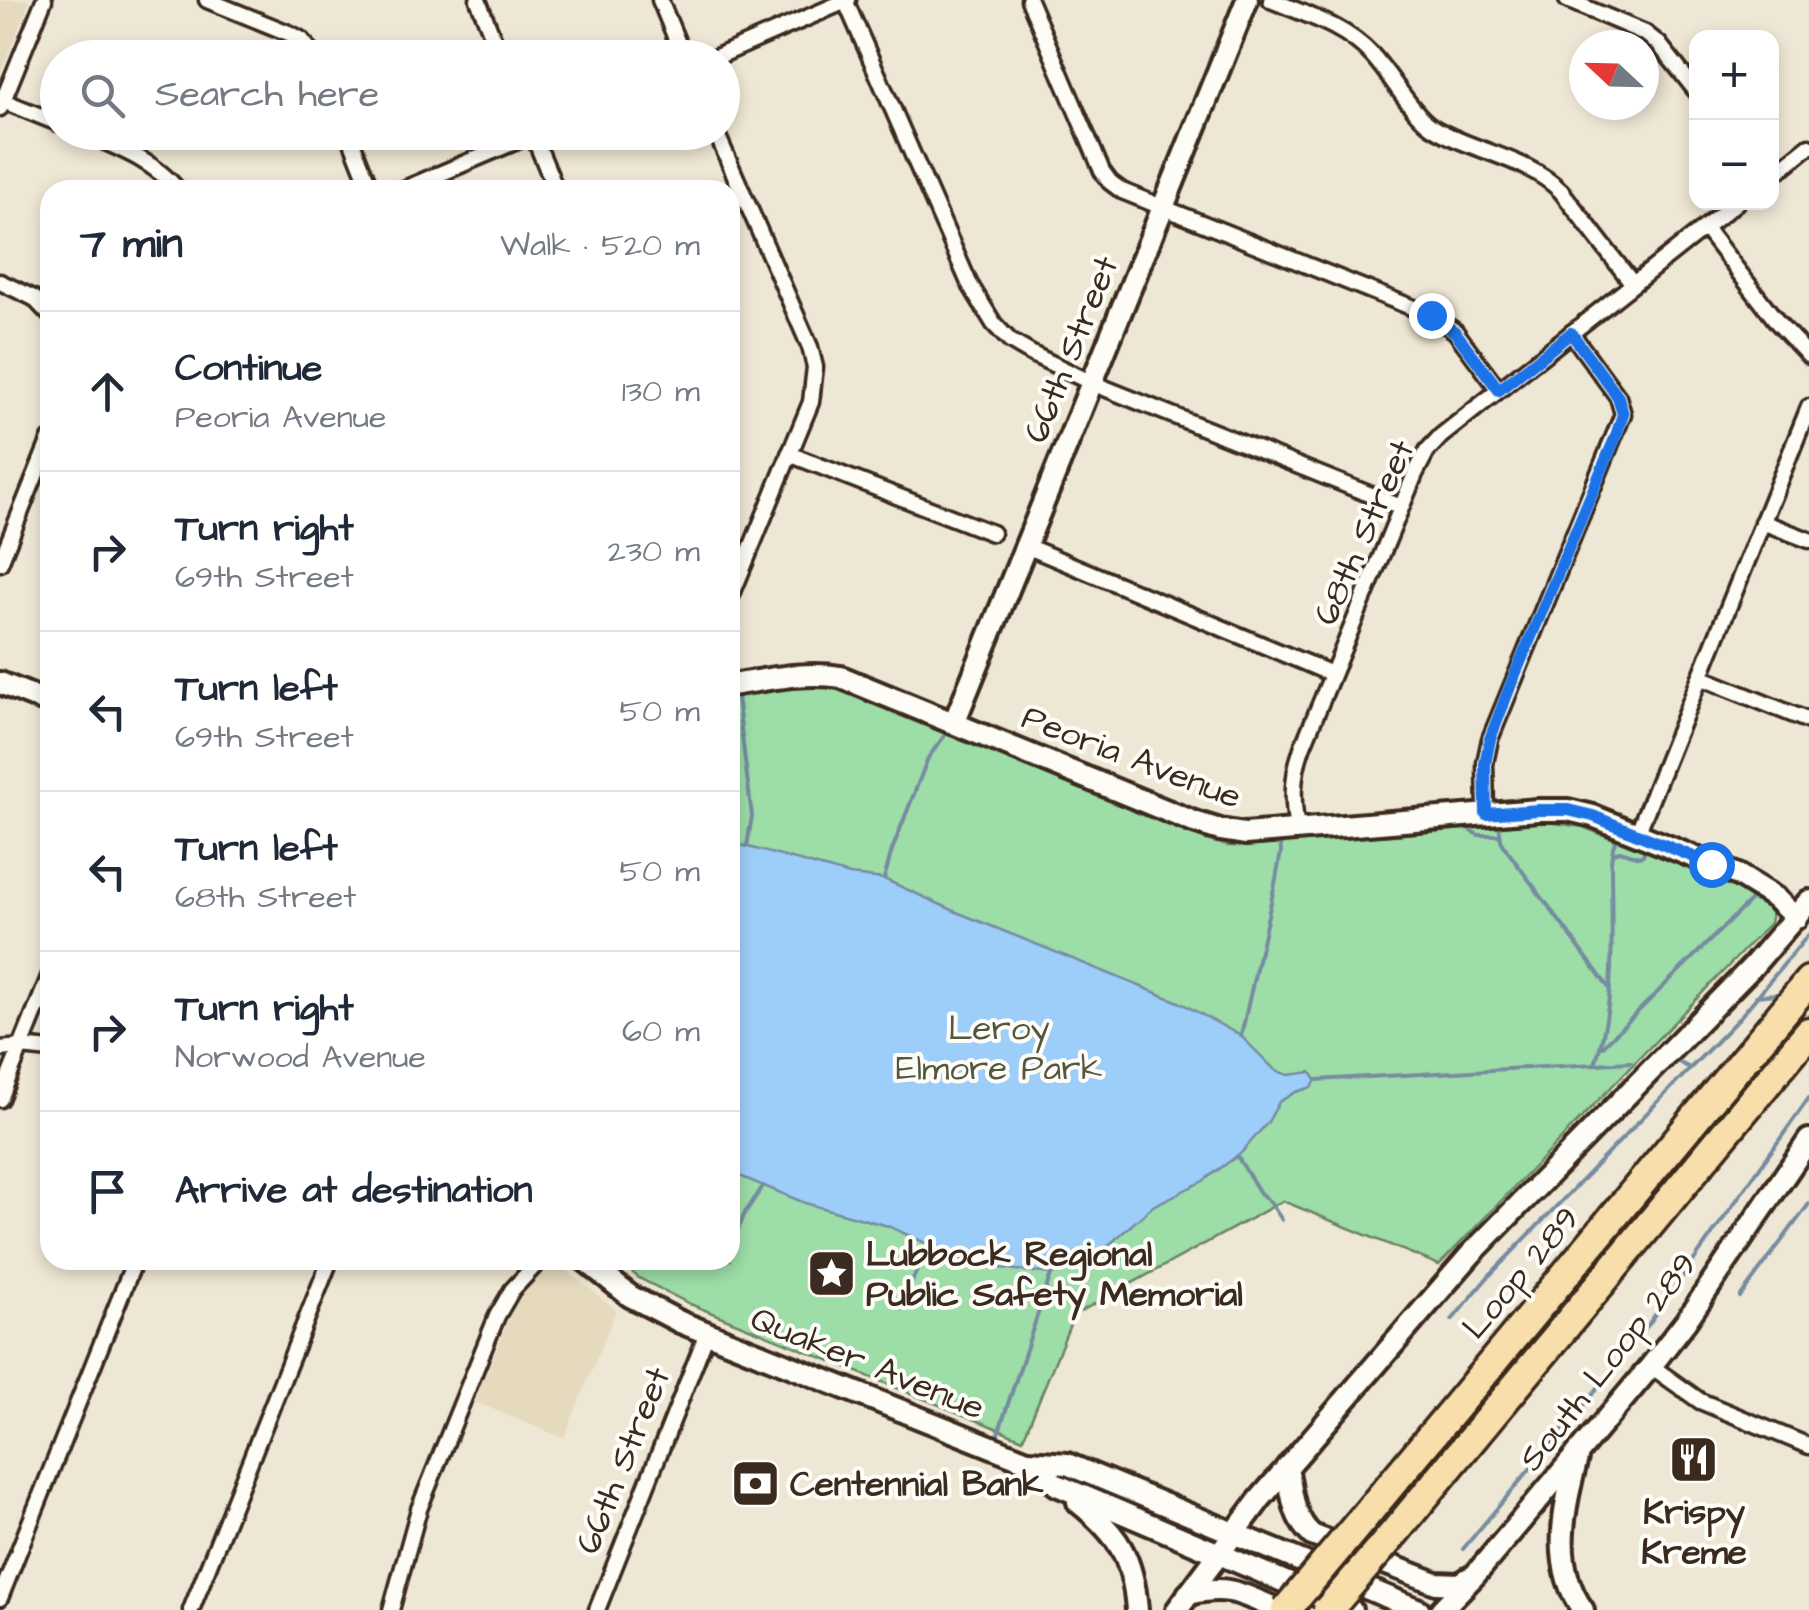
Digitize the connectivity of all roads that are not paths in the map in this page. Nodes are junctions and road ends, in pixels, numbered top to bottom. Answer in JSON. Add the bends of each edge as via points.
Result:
{"nodes":[{"id":1,"x":44,"y":0,"type":"edge"},
{"id":2,"x":207,"y":0,"type":"edge"},
{"id":3,"x":478,"y":0,"type":"edge"},
{"id":4,"x":660,"y":0,"type":"edge"},
{"id":5,"x":846,"y":0,"type":"edge"},
{"id":6,"x":1029,"y":0,"type":"edge"},
{"id":7,"x":1246,"y":0,"type":"edge"},
{"id":8,"x":1271,"y":0,"type":"edge"},
{"id":9,"x":1568,"y":0,"type":"edge"},
{"id":10,"x":1614,"y":0,"type":"edge"},
{"id":11,"x":1608,"y":16,"type":"junction"},
{"id":12,"x":302,"y":40,"type":"edge"},
{"id":13,"x":494,"y":40,"type":"edge"},
{"id":14,"x":677,"y":40,"type":"edge"},
{"id":15,"x":740,"y":47,"type":"edge"},
{"id":16,"x":1689,"y":81,"type":"edge"},
{"id":17,"x":2,"y":105,"type":"edge"},
{"id":18,"x":40,"y":117,"type":"edge"},
{"id":19,"x":1809,"y":146,"type":"edge"},
{"id":20,"x":126,"y":150,"type":"edge"},
{"id":21,"x":355,"y":150,"type":"edge"},
{"id":22,"x":495,"y":150,"type":"edge"},
{"id":23,"x":541,"y":150,"type":"edge"},
{"id":24,"x":724,"y":150,"type":"edge"},
{"id":25,"x":1779,"y":170,"type":"edge"},
{"id":26,"x":167,"y":180,"type":"edge"},
{"id":27,"x":368,"y":180,"type":"edge"},
{"id":28,"x":425,"y":180,"type":"edge"},
{"id":29,"x":552,"y":180,"type":"edge"},
{"id":30,"x":737,"y":180,"type":"edge"},
{"id":31,"x":740,"y":187,"type":"edge"},
{"id":32,"x":1163,"y":207,"type":"junction"},
{"id":33,"x":1727,"y":210,"type":"edge"},
{"id":34,"x":1705,"y":228,"type":"junction"},
{"id":35,"x":0,"y":282,"type":"edge"},
{"id":36,"x":1633,"y":284,"type":"junction"},
{"id":37,"x":40,"y":305,"type":"edge"},
{"id":38,"x":1571,"y":333,"type":"junction"},
{"id":39,"x":1809,"y":356,"type":"edge"},
{"id":40,"x":1092,"y":383,"type":"junction"},
{"id":41,"x":1499,"y":390,"type":"junction"},
{"id":42,"x":1809,"y":407,"type":"edge"},
{"id":43,"x":789,"y":454,"type":"junction"},
{"id":44,"x":40,"y":464,"type":"edge"},
{"id":45,"x":1401,"y":507,"type":"junction"},
{"id":46,"x":1762,"y":522,"type":"junction"},
{"id":47,"x":992,"y":534,"type":"dead end"},
{"id":48,"x":1809,"y":540,"type":"edge"},
{"id":49,"x":1026,"y":546,"type":"junction"},
{"id":50,"x":0,"y":562,"type":"edge"},
{"id":51,"x":740,"y":574,"type":"edge"},
{"id":52,"x":1332,"y":674,"type":"junction"},
{"id":53,"x":1700,"y":678,"type":"junction"},
{"id":54,"x":0,"y":683,"type":"edge"},
{"id":55,"x":740,"y":684,"type":"edge"},
{"id":56,"x":40,"y":699,"type":"edge"},
{"id":57,"x":1809,"y":720,"type":"edge"},
{"id":58,"x":954,"y":723,"type":"junction"},
{"id":59,"x":1486,"y":814,"type":"junction"},
{"id":60,"x":1296,"y":829,"type":"junction"},
{"id":61,"x":1638,"y":834,"type":"junction"},
{"id":62,"x":1803,"y":909,"type":"edge"},
{"id":63,"x":1809,"y":980,"type":"edge"},
{"id":64,"x":40,"y":1000,"type":"edge"},
{"id":65,"x":1809,"y":1032,"type":"edge"},
{"id":66,"x":21,"y":1047,"type":"junction"},
{"id":67,"x":0,"y":1049,"type":"edge"},
{"id":68,"x":40,"y":1049,"type":"edge"},
{"id":69,"x":0,"y":1100,"type":"edge"},
{"id":70,"x":1809,"y":1140,"type":"edge"},
{"id":71,"x":131,"y":1270,"type":"edge"},
{"id":72,"x":326,"y":1270,"type":"edge"},
{"id":73,"x":531,"y":1270,"type":"edge"},
{"id":74,"x":596,"y":1270,"type":"edge"},
{"id":75,"x":706,"y":1333,"type":"junction"},
{"id":76,"x":1651,"y":1366,"type":"junction"},
{"id":77,"x":1809,"y":1446,"type":"edge"},
{"id":78,"x":1578,"y":1452,"type":"junction"},
{"id":79,"x":1027,"y":1461,"type":"junction"},
{"id":80,"x":1287,"y":1466,"type":"junction"},
{"id":81,"x":1057,"y":1485,"type":"junction"},
{"id":82,"x":1235,"y":1533,"type":"junction"},
{"id":83,"x":1218,"y":1554,"type":"junction"},
{"id":84,"x":1474,"y":1575,"type":"junction"},
{"id":85,"x":0,"y":1598,"type":"edge"},
{"id":86,"x":1183,"y":1602,"type":"edge"},
{"id":87,"x":191,"y":1610,"type":"edge"},
{"id":88,"x":391,"y":1610,"type":"edge"},
{"id":89,"x":597,"y":1610,"type":"edge"},
{"id":90,"x":1137,"y":1610,"type":"edge"},
{"id":91,"x":1282,"y":1610,"type":"edge"},
{"id":92,"x":1328,"y":1610,"type":"edge"},
{"id":93,"x":1351,"y":1610,"type":"edge"},
{"id":94,"x":1419,"y":1610,"type":"edge"},
{"id":95,"x":1441,"y":1610,"type":"edge"},
{"id":96,"x":1584,"y":1610,"type":"edge"}],
"edges":[{"from":1,"to":17,"type":"street"},
{"from":2,"to":12,"type":"street"},
{"from":3,"to":13,"type":"street"},
{"from":4,"to":14,"type":"street"},
{"from":5,"to":15,"type":"street"},
{"from":5,"to":40,"type":"street","via":[[976,298],[1010,341]]},
{"from":6,"to":32,"type":"street","via":[[1102,171],[1122,190]]},
{"from":7,"to":32,"type":"main road","name":"66th Street"},
{"from":8,"to":36,"type":"street","via":[[1353,38],[1426,122],[1548,178]]},
{"from":9,"to":11,"type":"street"},
{"from":10,"to":11,"type":"street"},
{"from":11,"to":16,"type":"street","via":[[1659,44]]},
{"from":17,"to":18,"type":"street"},
{"from":19,"to":25,"type":"street"},
{"from":20,"to":26,"type":"street"},
{"from":21,"to":27,"type":"street"},
{"from":22,"to":28,"type":"street"},
{"from":23,"to":29,"type":"street"},
{"from":24,"to":30,"type":"street"},
{"from":31,"to":43,"type":"street","via":[[815,366],[810,402]]},
{"from":32,"to":40,"type":"main road","name":"66th Street"},
{"from":32,"to":41,"type":"street","via":[[1431,315],[1455,332]]},
{"from":33,"to":34,"type":"street","name":"68th Street"},
{"from":34,"to":36,"type":"street","name":"68th Street"},
{"from":34,"to":39,"type":"street"},
{"from":35,"to":37,"type":"street"},
{"from":36,"to":38,"type":"street","name":"68th Street"},
{"from":38,"to":41,"type":"street","name":"68th Street"},
{"from":38,"to":59,"type":"street","via":[[1623,414],[1490,739]]},
{"from":40,"to":45,"type":"street"},
{"from":40,"to":49,"type":"main road","name":"66th Street"},
{"from":41,"to":45,"type":"street","name":"68th Street","via":[[1427,451]]},
{"from":42,"to":46,"type":"street"},
{"from":43,"to":47,"type":"street"},
{"from":43,"to":51,"type":"street"},
{"from":44,"to":50,"type":"street"},
{"from":45,"to":52,"type":"street","name":"68th Street"},
{"from":46,"to":48,"type":"street"},
{"from":46,"to":53,"type":"street"},
{"from":49,"to":52,"type":"street"},
{"from":49,"to":58,"type":"main road","name":"66th Street"},
{"from":52,"to":60,"type":"street","name":"68th Street","via":[[1295,767]]},
{"from":53,"to":57,"type":"street"},
{"from":53,"to":61,"type":"street"},
{"from":54,"to":56,"type":"main road"},
{"from":55,"to":58,"type":"main road","name":"Peoria Avenue","via":[[828,674]]},
{"from":58,"to":60,"type":"main road","name":"Peoria Avenue","via":[[1194,822],[1245,834]]},
{"from":59,"to":60,"type":"main road","name":"Peoria Avenue"},
{"from":59,"to":61,"type":"main road","name":"Peoria Avenue","via":[[1568,810]]},
{"from":61,"to":62,"type":"main road","name":"Peoria Avenue"},
{"from":62,"to":80,"type":"main road","via":[[1471,1254]]},
{"from":63,"to":91,"type":"highway","name":"Loop 289","bridge":true},
{"from":64,"to":66,"type":"street"},
{"from":65,"to":92,"type":"highway","name":"Loop 289","bridge":true},
{"from":66,"to":67,"type":"street"},
{"from":66,"to":68,"type":"street"},
{"from":66,"to":69,"type":"street"},
{"from":70,"to":76,"type":"main road","name":"South Loop 289"},
{"from":71,"to":85,"type":"street"},
{"from":72,"to":87,"type":"street"},
{"from":73,"to":88,"type":"street","via":[[497,1316],[420,1510]]},
{"from":74,"to":75,"type":"main road","name":"Quaker Avenue","via":[[653,1310]]},
{"from":75,"to":79,"type":"main road","name":"Quaker Avenue"},
{"from":75,"to":89,"type":"street","name":"66th Street"},
{"from":76,"to":77,"type":"street","via":[[1700,1402]]},
{"from":76,"to":78,"type":"main road","name":"South Loop 289"},
{"from":78,"to":84,"type":"main road","name":"South Loop 289"},
{"from":78,"to":96,"type":"main road","via":[[1562,1543],[1567,1576]]},
{"from":79,"to":81,"type":"main road","name":"Quaker Avenue"},
{"from":79,"to":82,"type":"main road","name":"Quaker Avenue","via":[[1067,1464]]},
{"from":80,"to":82,"type":"main road"},
{"from":80,"to":84,"type":"main road","via":[[1295,1512],[1312,1534],[1436,1584],[1460,1584]]},
{"from":81,"to":83,"type":"main road","name":"Quaker Avenue"},
{"from":81,"to":90,"type":"main road","via":[[1117,1540]]},
{"from":82,"to":83,"type":"main road"},
{"from":82,"to":94,"type":"main road","name":"Quaker Avenue"},
{"from":83,"to":86,"type":"main road"},
{"from":83,"to":93,"type":"main road","name":"Quaker Avenue"},
{"from":84,"to":95,"type":"main road","name":"South Loop 289"},
{"from":86,"to":91,"type":"main road","via":[[1212,1588]]}]}
